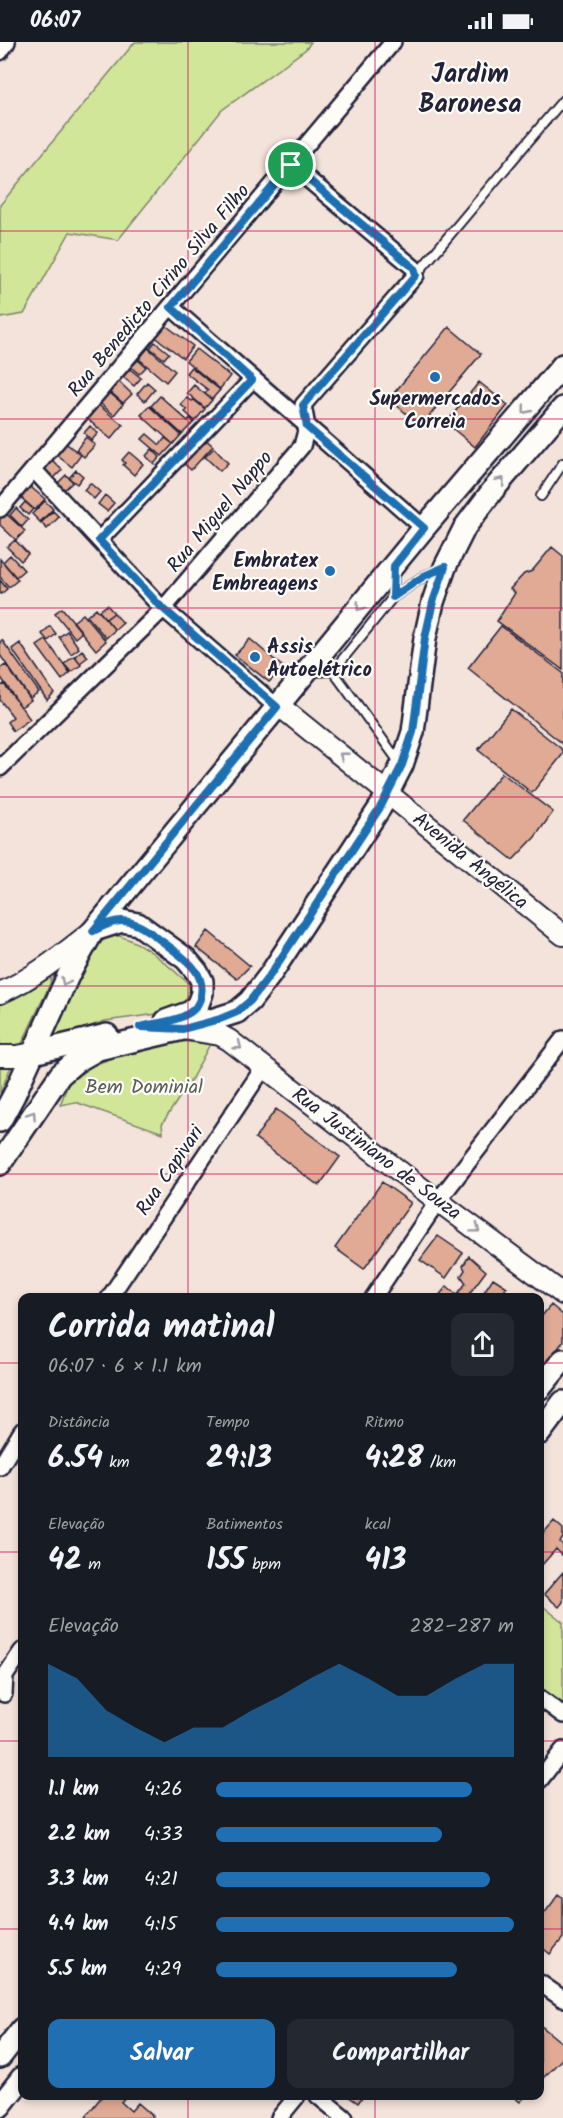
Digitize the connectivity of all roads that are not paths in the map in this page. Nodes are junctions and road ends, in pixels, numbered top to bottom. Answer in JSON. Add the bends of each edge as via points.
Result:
{"nodes":[{"id":1,"x":7,"y":42,"type":"edge"},
{"id":2,"x":393,"y":42,"type":"edge"},
{"id":3,"x":0,"y":52,"type":"edge"},
{"id":4,"x":563,"y":100,"type":"edge"},
{"id":5,"x":291,"y":165,"type":"junction"},
{"id":6,"x":416,"y":275,"type":"junction"},
{"id":7,"x":171,"y":307,"type":"junction"},
{"id":8,"x":563,"y":365,"type":"edge"},
{"id":9,"x":252,"y":380,"type":"junction"},
{"id":10,"x":560,"y":416,"type":"edge"},
{"id":11,"x":307,"y":427,"type":"junction"},
{"id":12,"x":563,"y":463,"type":"edge"},
{"id":13,"x":34,"y":470,"type":"junction"},
{"id":14,"x":541,"y":496,"type":"dead end"},
{"id":15,"x":0,"y":509,"type":"edge"},
{"id":16,"x":424,"y":528,"type":"junction"},
{"id":17,"x":99,"y":540,"type":"junction"},
{"id":18,"x":394,"y":566,"type":"junction"},
{"id":19,"x":445,"y":567,"type":"junction"},
{"id":20,"x":393,"y":597,"type":"junction"},
{"id":21,"x":163,"y":609,"type":"junction"},
{"id":22,"x":333,"y":671,"type":"junction"},
{"id":23,"x":306,"y":672,"type":"junction"},
{"id":24,"x":277,"y":707,"type":"junction"},
{"id":25,"x":402,"y":765,"type":"junction"},
{"id":26,"x":0,"y":768,"type":"edge"},
{"id":27,"x":389,"y":792,"type":"junction"},
{"id":28,"x":93,"y":931,"type":"junction"},
{"id":29,"x":563,"y":935,"type":"edge"},
{"id":30,"x":0,"y":993,"type":"edge"},
{"id":31,"x":135,"y":1028,"type":"junction"},
{"id":32,"x":183,"y":1029,"type":"junction"},
{"id":33,"x":563,"y":1039,"type":"edge"},
{"id":34,"x":98,"y":1049,"type":"junction"},
{"id":35,"x":33,"y":1053,"type":"junction"},
{"id":36,"x":0,"y":1056,"type":"edge"},
{"id":37,"x":264,"y":1067,"type":"junction"},
{"id":38,"x":0,"y":1121,"type":"edge"},
{"id":39,"x":0,"y":1164,"type":"edge"},
{"id":40,"x":438,"y":1201,"type":"junction"},
{"id":41,"x":113,"y":1293,"type":"edge"},
{"id":42,"x":376,"y":1293,"type":"edge"},
{"id":43,"x":563,"y":1294,"type":"edge"},
{"id":44,"x":563,"y":1360,"type":"edge"},
{"id":45,"x":544,"y":1383,"type":"edge"},
{"id":46,"x":563,"y":1402,"type":"edge"},
{"id":47,"x":544,"y":1428,"type":"edge"},
{"id":48,"x":18,"y":1438,"type":"edge"},
{"id":49,"x":0,"y":1467,"type":"edge"},
{"id":50,"x":18,"y":1657,"type":"edge"},
{"id":51,"x":4,"y":1695,"type":"dead end"},
{"id":52,"x":544,"y":1701,"type":"edge"},
{"id":53,"x":563,"y":1715,"type":"edge"},
{"id":54,"x":563,"y":1750,"type":"edge"},
{"id":55,"x":544,"y":1775,"type":"edge"},
{"id":56,"x":544,"y":1986,"type":"edge"},
{"id":57,"x":563,"y":1999,"type":"edge"},
{"id":58,"x":18,"y":2034,"type":"edge"},
{"id":59,"x":0,"y":2057,"type":"edge"},
{"id":60,"x":18,"y":2083,"type":"edge"},
{"id":61,"x":294,"y":2100,"type":"edge"},
{"id":62,"x":323,"y":2100,"type":"edge"},
{"id":63,"x":0,"y":2106,"type":"edge"},
{"id":64,"x":279,"y":2118,"type":"edge"},
{"id":65,"x":345,"y":2118,"type":"edge"}],
"edges":[{"from":1,"to":3,"type":"street"},
{"from":2,"to":5,"type":"street","name":"Rua Benedicto Cirino Silva Filho"},
{"from":4,"to":6,"type":"lane"},
{"from":5,"to":6,"type":"street","via":[[414,268]]},
{"from":5,"to":7,"type":"street","name":"Rua Benedicto Cirino Silva Filho"},
{"from":6,"to":11,"type":"street","via":[[303,405]]},
{"from":7,"to":9,"type":"street"},
{"from":7,"to":13,"type":"street","name":"Rua Benedicto Cirino Silva Filho"},
{"from":8,"to":16,"type":"main road","one_way":true},
{"from":9,"to":11,"type":"street"},
{"from":9,"to":17,"type":"street"},
{"from":19,"to":10,"type":"main road","one_way":true,"via":[[465,527],[493,490]]},
{"from":11,"to":16,"type":"street"},
{"from":11,"to":21,"type":"street","name":"Rua Miguel Nappo","via":[[302,446]]},
{"from":12,"to":14,"type":"lane"},
{"from":13,"to":15,"type":"street","name":"Rua Benedicto Cirino Silva Filho"},
{"from":13,"to":17,"type":"street","name":"Avenida Angélica"},
{"from":16,"to":18,"type":"main road"},
{"from":17,"to":21,"type":"street","name":"Avenida Angélica"},
{"from":18,"to":20,"type":"lane"},
{"from":18,"to":23,"type":"main road","one_way":true},
{"from":19,"to":20,"type":"lane"},
{"from":19,"to":25,"type":"main road","via":[[425,638],[413,732]]},
{"from":20,"to":22,"type":"lane"},
{"from":21,"to":24,"type":"street","name":"Avenida Angélica"},
{"from":21,"to":26,"type":"street","name":"Rua Miguel Nappo"},
{"from":22,"to":23,"type":"lane"},
{"from":22,"to":25,"type":"lane"},
{"from":23,"to":24,"type":"main road"},
{"from":27,"to":24,"type":"street","name":"Avenida Angélica","one_way":true},
{"from":24,"to":28,"type":"main road"},
{"from":25,"to":27,"type":"main road"},
{"from":27,"to":29,"type":"street","name":"Avenida Angélica"},
{"from":27,"to":32,"type":"main road","via":[[250,1001],[237,1012]]},
{"from":28,"to":30,"type":"street","via":[[19,985]]},
{"from":28,"to":31,"type":"main road","via":[[122,921],[138,924],[186,959],[202,981],[202,993],[191,1012]]},
{"from":28,"to":35,"type":"main road","one_way":true},
{"from":31,"to":32,"type":"main road"},
{"from":31,"to":34,"type":"main road"},
{"from":31,"to":35,"type":"main road"},
{"from":32,"to":34,"type":"main road"},
{"from":32,"to":37,"type":"street","name":"Rua Justiniano de Souza","one_way":true,"via":[[220,1035]]},
{"from":33,"to":40,"type":"street"},
{"from":39,"to":34,"type":"main road","one_way":true,"via":[[60,1075]]},
{"from":35,"to":36,"type":"street"},
{"from":35,"to":38,"type":"main road"},
{"from":37,"to":40,"type":"street","name":"Rua Justiniano de Souza"},
{"from":37,"to":41,"type":"street","name":"Rua Capivari"},
{"from":40,"to":42,"type":"street"},
{"from":40,"to":43,"type":"street","name":"Rua Justiniano de Souza","one_way":true},
{"from":44,"to":45,"type":"main road"},
{"from":46,"to":47,"type":"main road"},
{"from":48,"to":49,"type":"street"},
{"from":50,"to":51,"type":"street","via":[[5,1676]]},
{"from":52,"to":53,"type":"street"},
{"from":54,"to":55,"type":"street"},
{"from":56,"to":57,"type":"street"},
{"from":58,"to":59,"type":"main road"},
{"from":60,"to":63,"type":"main road"},
{"from":61,"to":64,"type":"street"},
{"from":62,"to":65,"type":"street"}]}
